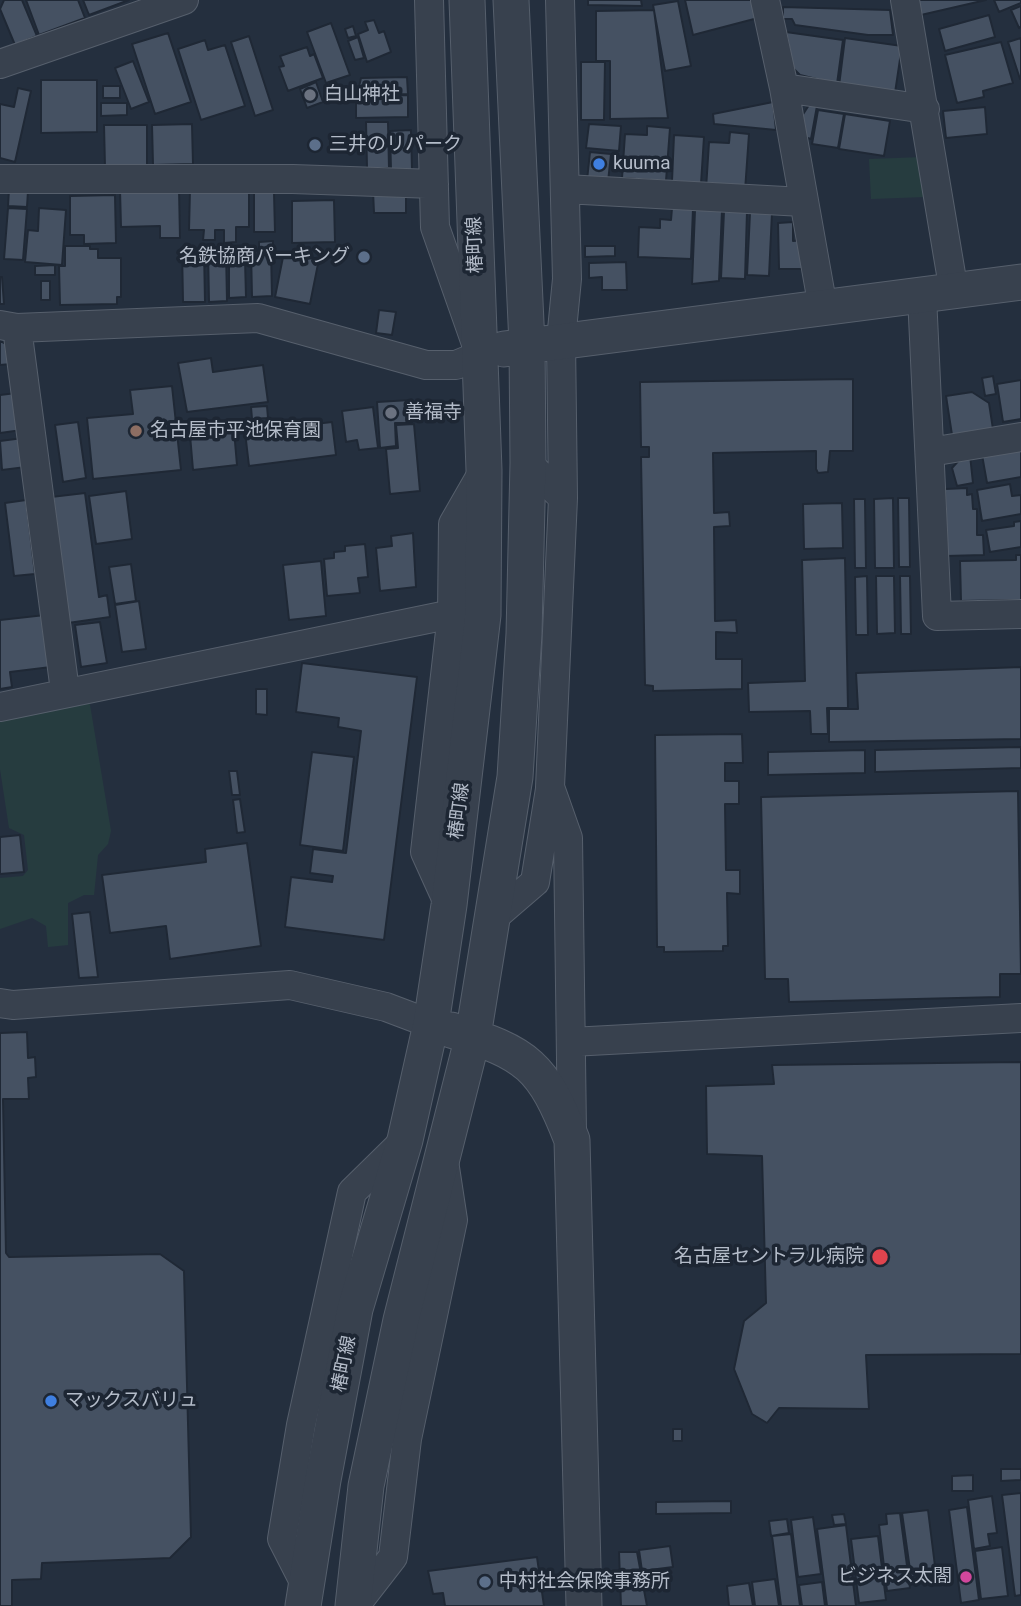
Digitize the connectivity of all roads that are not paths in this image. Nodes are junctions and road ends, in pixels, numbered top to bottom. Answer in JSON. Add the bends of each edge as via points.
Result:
{"nodes":[{"id":1,"x":184,"y":0,"type":"edge"},
{"id":2,"x":429,"y":0,"type":"edge"},
{"id":3,"x":467,"y":0,"type":"edge"},
{"id":4,"x":511,"y":0,"type":"edge"},
{"id":5,"x":559,"y":0,"type":"edge"},
{"id":6,"x":765,"y":0,"type":"edge"},
{"id":7,"x":905,"y":0,"type":"edge"},
{"id":8,"x":0,"y":64,"type":"edge"},
{"id":9,"x":784,"y":88,"type":"junction"},
{"id":10,"x":925,"y":109,"type":"junction"},
{"id":11,"x":0,"y":179,"type":"edge"},
{"id":12,"x":435,"y":184,"type":"junction"},
{"id":13,"x":565,"y":189,"type":"junction"},
{"id":14,"x":803,"y":202,"type":"junction"},
{"id":15,"x":1021,"y":282,"type":"edge"},
{"id":16,"x":938,"y":294,"type":"junction"},
{"id":17,"x":823,"y":308,"type":"junction"},
{"id":18,"x":9,"y":327,"type":"edge"},
{"id":19,"x":544,"y":342,"type":"junction"},
{"id":20,"x":480,"y":355,"type":"junction"},
{"id":21,"x":1021,"y":437,"type":"edge"},
{"id":22,"x":930,"y":452,"type":"junction"},
{"id":23,"x":528,"y":463,"type":"junction"},
{"id":24,"x":484,"y":471,"type":"junction"},
{"id":25,"x":563,"y":498,"type":"junction"},
{"id":26,"x":452,"y":614,"type":"junction"},
{"id":27,"x":1021,"y":614,"type":"edge"},
{"id":28,"x":65,"y":691,"type":"junction"},
{"id":29,"x":0,"y":706,"type":"edge"},
{"id":30,"x":550,"y":786,"type":"junction"},
{"id":31,"x":449,"y":905,"type":"junction"},
{"id":32,"x":492,"y":919,"type":"junction"},
{"id":33,"x":0,"y":1003,"type":"edge"},
{"id":34,"x":1021,"y":1018,"type":"edge"},
{"id":35,"x":431,"y":1024,"type":"junction"},
{"id":36,"x":473,"y":1037,"type":"junction"},
{"id":37,"x":572,"y":1042,"type":"junction"},
{"id":38,"x":572,"y":1140,"type":"junction"},
{"id":39,"x":304,"y":1595,"type":"edge"},
{"id":40,"x":354,"y":1606,"type":"edge"},
{"id":41,"x":584,"y":1606,"type":"edge"}],
"edges":[{"from":1,"to":8,"type":"street"},
{"from":2,"to":12,"type":"street"},
{"from":3,"to":20,"type":"street","name":"椿町線"},
{"from":4,"to":19,"type":"street"},
{"from":5,"to":13,"type":"street"},
{"from":6,"to":9,"type":"street"},
{"from":7,"to":10,"type":"street"},
{"from":9,"to":10,"type":"street"},
{"from":9,"to":14,"type":"street"},
{"from":10,"to":16,"type":"street"},
{"from":11,"to":12,"type":"street"},
{"from":12,"to":20,"type":"street","via":[[435,227]]},
{"from":13,"to":14,"type":"street"},
{"from":13,"to":19,"type":"street","via":[[567,279]]},
{"from":14,"to":17,"type":"street"},
{"from":15,"to":16,"type":"street"},
{"from":16,"to":17,"type":"street"},
{"from":16,"to":22,"type":"street"},
{"from":17,"to":19,"type":"street"},
{"from":18,"to":20,"type":"street","via":[[258,318],[426,365],[456,365]]},
{"from":18,"to":28,"type":"street"},
{"from":19,"to":20,"type":"street"},
{"from":19,"to":23,"type":"street"},
{"from":19,"to":25,"type":"street"},
{"from":20,"to":24,"type":"street","name":"椿町線"},
{"from":21,"to":22,"type":"street"},
{"from":22,"to":27,"type":"street","via":[[937,616]]},
{"from":23,"to":25,"type":"street"},
{"from":23,"to":32,"type":"street","via":[[515,777]]},
{"from":24,"to":26,"type":"street","via":[[453,524]]},
{"from":24,"to":31,"type":"street","name":"椿町線","via":[[483,615]]},
{"from":25,"to":30,"type":"street"},
{"from":26,"to":28,"type":"street"},
{"from":26,"to":31,"type":"street","via":[[425,852]]},
{"from":28,"to":29,"type":"street"},
{"from":30,"to":32,"type":"street","via":[[535,881]]},
{"from":30,"to":37,"type":"street","via":[[568,838]]},
{"from":31,"to":35,"type":"street","name":"椿町線"},
{"from":32,"to":36,"type":"street"},
{"from":33,"to":35,"type":"street","via":[[290,985],[386,1007]]},
{"from":34,"to":37,"type":"street"},
{"from":35,"to":36,"type":"street"},
{"from":35,"to":39,"type":"street","name":"椿町線","via":[[405,1140],[355,1309]]},
{"from":36,"to":38,"type":"street","via":[[511,1052],[538,1072],[555,1097]]},
{"from":36,"to":40,"type":"street","via":[[401,1320],[366,1486]]},
{"from":37,"to":38,"type":"street"},
{"from":38,"to":41,"type":"street"}]}
